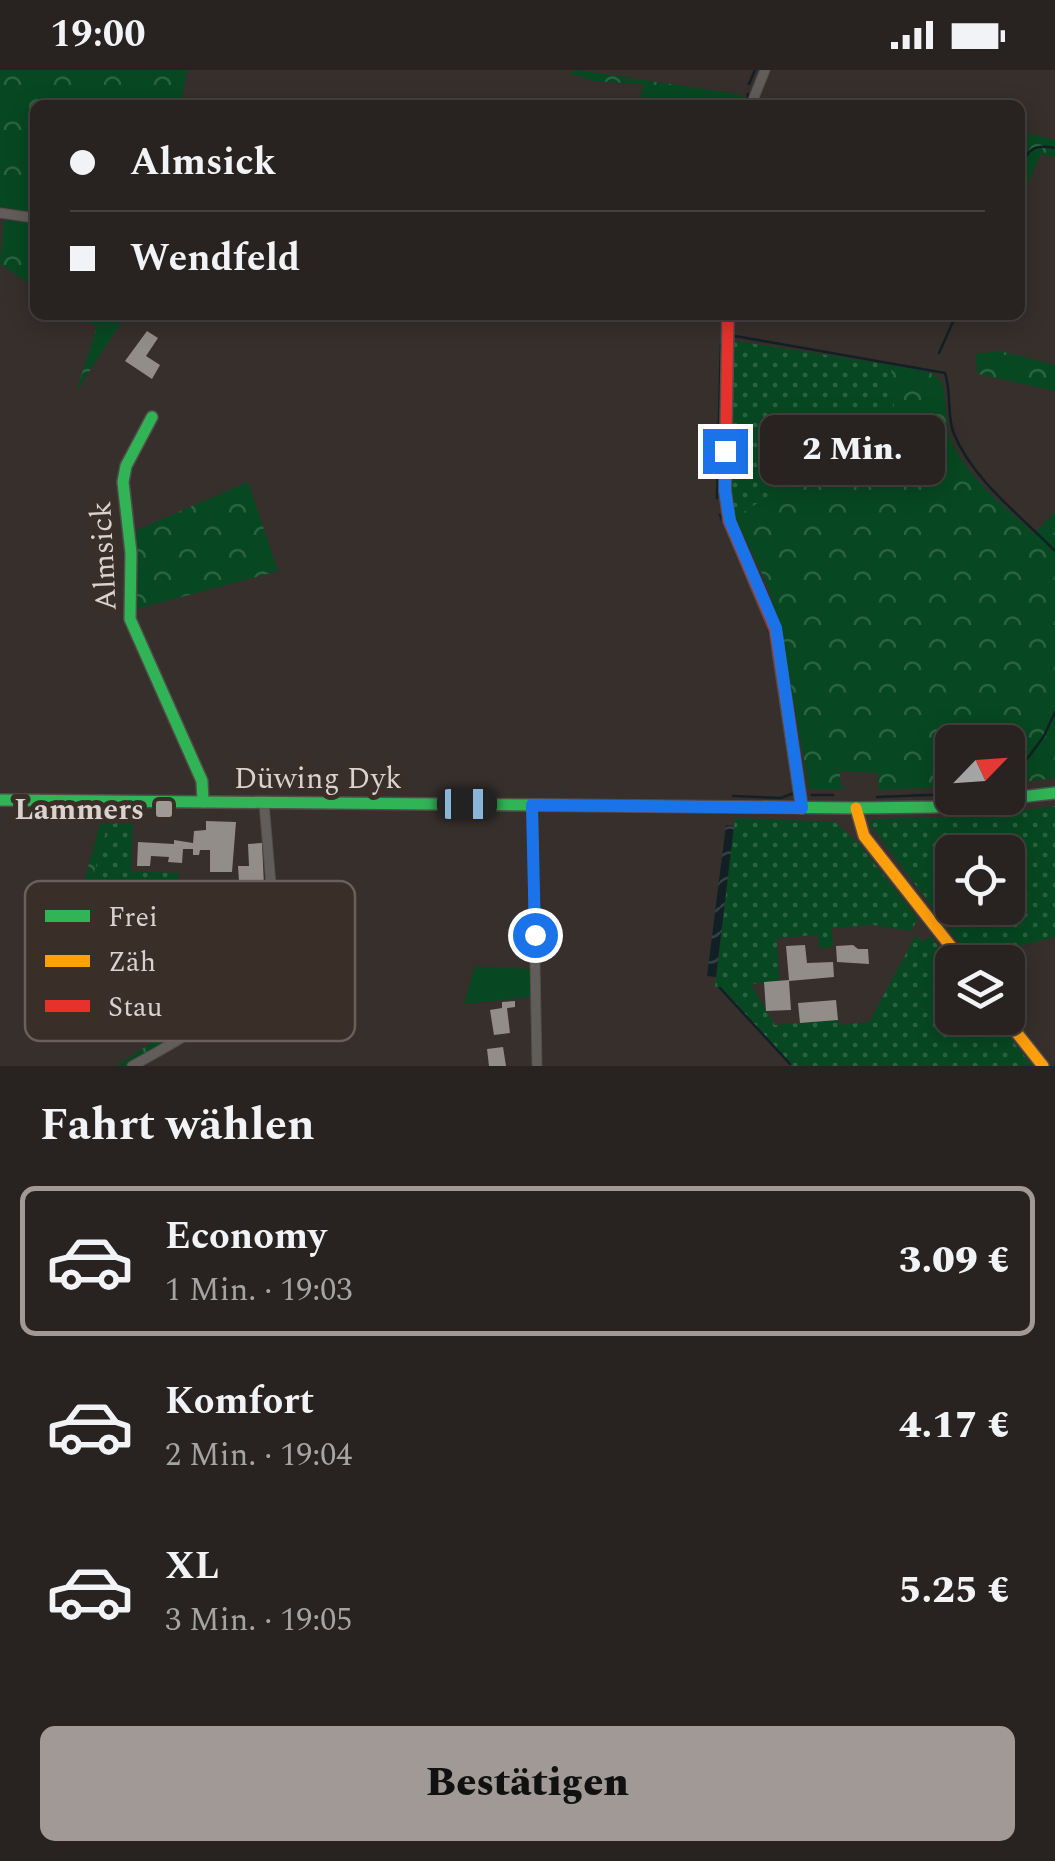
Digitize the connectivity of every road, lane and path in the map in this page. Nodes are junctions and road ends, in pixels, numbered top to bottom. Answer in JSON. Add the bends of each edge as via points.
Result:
{"nodes":[{"id":1,"x":764,"y":70,"type":"edge"},
{"id":2,"x":754,"y":100,"type":"edge"},
{"id":3,"x":0,"y":212,"type":"edge"},
{"id":4,"x":30,"y":217,"type":"edge"},
{"id":5,"x":728,"y":320,"type":"edge"},
{"id":6,"x":152,"y":417,"type":"dead end"},
{"id":7,"x":1055,"y":793,"type":"edge"},
{"id":8,"x":0,"y":800,"type":"edge"},
{"id":9,"x":204,"y":802,"type":"junction"},
{"id":10,"x":264,"y":802,"type":"junction"},
{"id":11,"x":532,"y":805,"type":"junction"},
{"id":12,"x":802,"y":808,"type":"junction"},
{"id":13,"x":856,"y":808,"type":"junction"},
{"id":14,"x":271,"y":881,"type":"edge"},
{"id":15,"x":949,"y":945,"type":"edge"},
{"id":16,"x":1018,"y":1035,"type":"edge"},
{"id":17,"x":173,"y":1041,"type":"edge"},
{"id":18,"x":132,"y":1066,"type":"edge"},
{"id":19,"x":536,"y":1066,"type":"edge"},
{"id":20,"x":1043,"y":1066,"type":"edge"}],
"edges":[{"from":1,"to":2,"type":"street"},
{"from":3,"to":4,"type":"street"},
{"from":5,"to":12,"type":"street","via":[[725,491],[730,521],[776,628]]},
{"from":6,"to":9,"type":"street","name":"Almsick","via":[[123,482],[130,620],[202,782]]},
{"from":7,"to":13,"type":"street","name":"Düwing Dyk"},
{"from":8,"to":9,"type":"street","name":"Düwing Dyk"},
{"from":9,"to":10,"type":"street","name":"Düwing Dyk"},
{"from":10,"to":11,"type":"street","name":"Düwing Dyk"},
{"from":10,"to":14,"type":"street"},
{"from":11,"to":12,"type":"street","name":"Düwing Dyk"},
{"from":11,"to":19,"type":"street"},
{"from":12,"to":13,"type":"street","name":"Düwing Dyk"},
{"from":13,"to":15,"type":"street","via":[[864,836]]},
{"from":16,"to":20,"type":"street"},
{"from":17,"to":18,"type":"street"}]}
